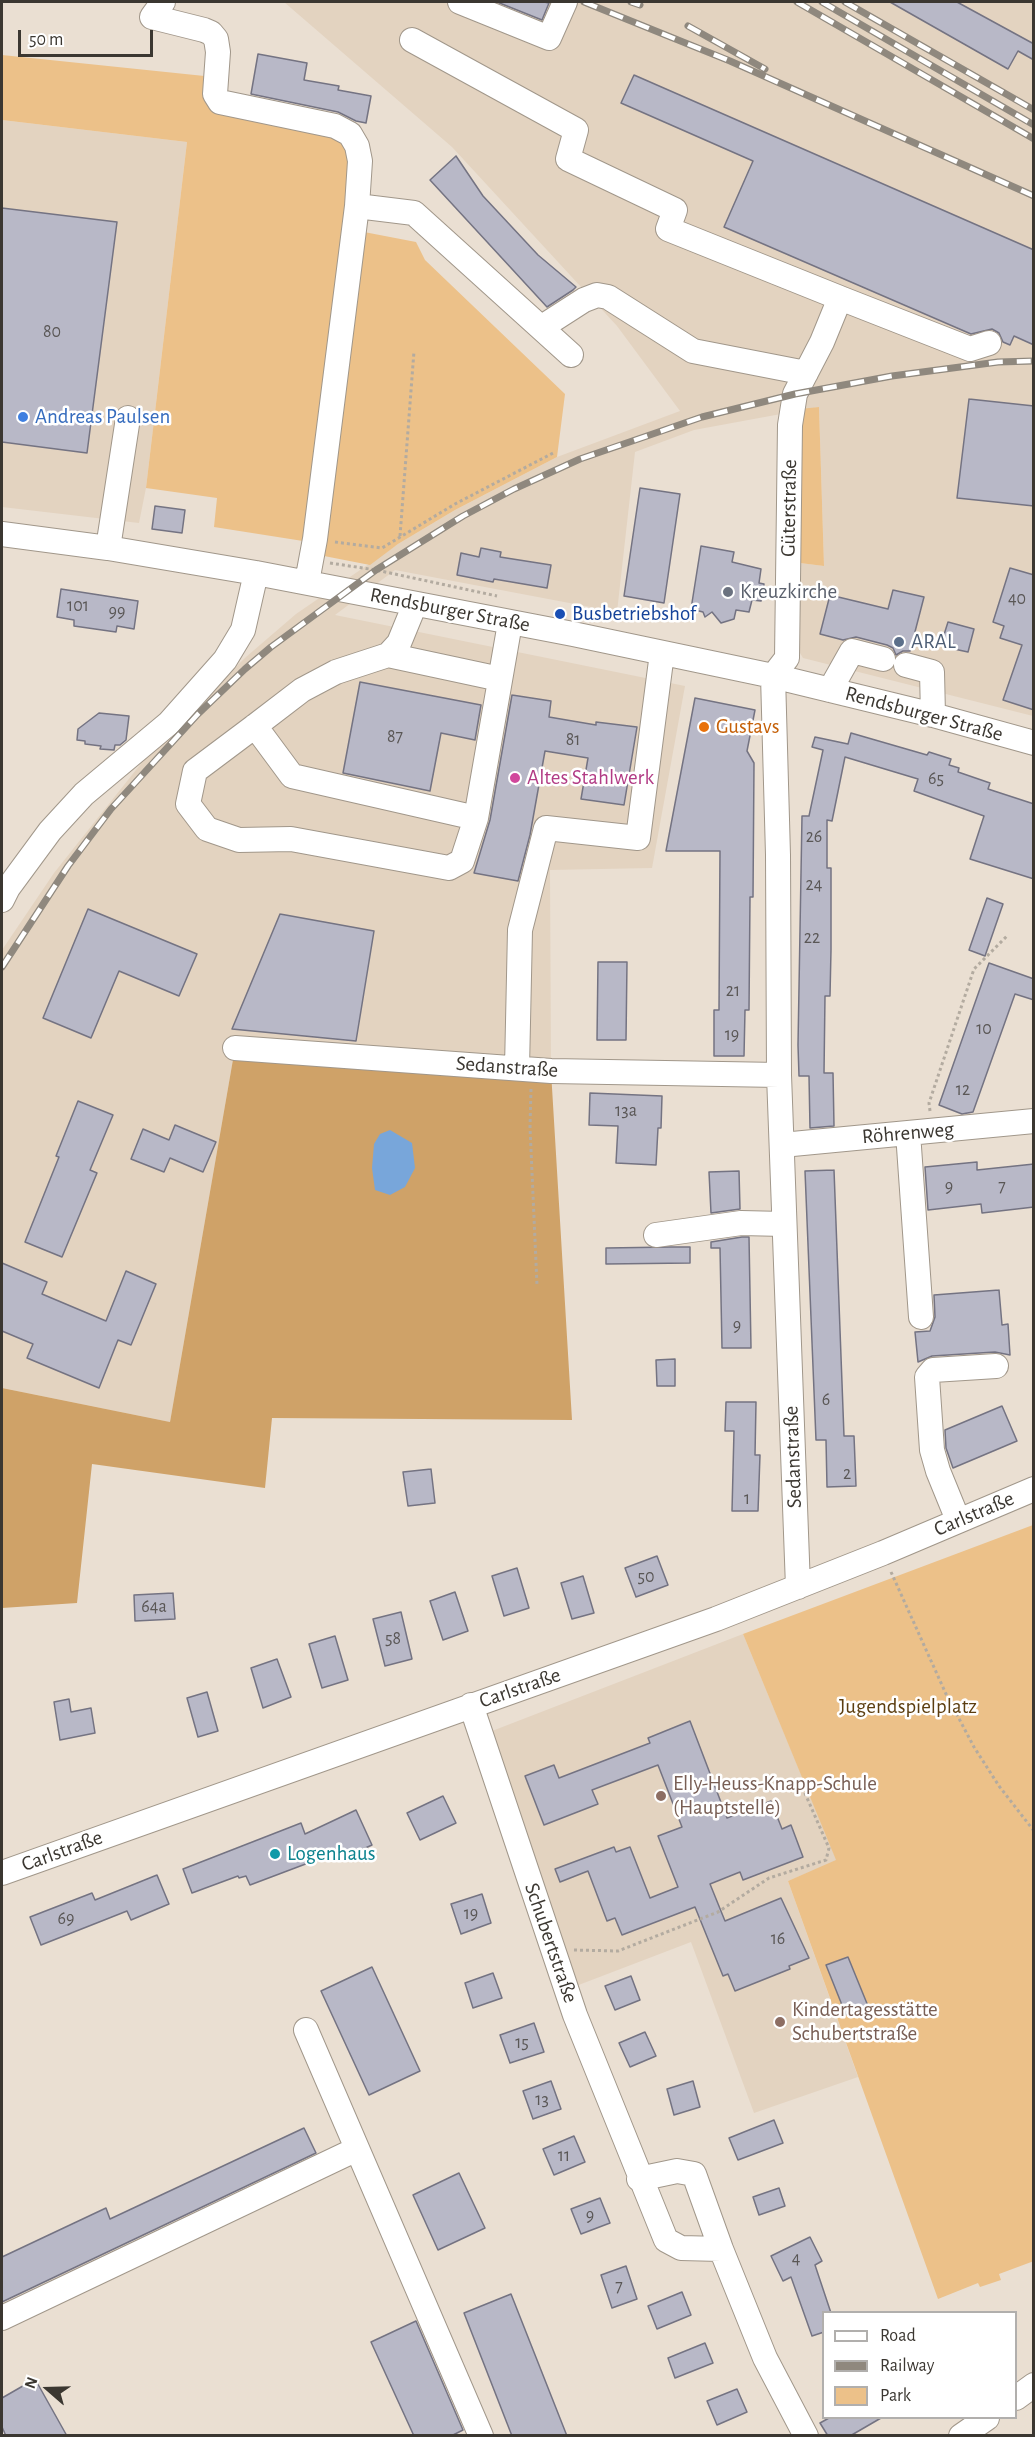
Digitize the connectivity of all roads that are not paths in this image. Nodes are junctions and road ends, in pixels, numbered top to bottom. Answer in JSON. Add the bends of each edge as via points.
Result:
{"nodes":[{"id":1,"x":163,"y":2,"type":"edge"},
{"id":2,"x":460,"y":2,"type":"edge"},
{"id":3,"x":565,"y":2,"type":"edge"},
{"id":4,"x":412,"y":40,"type":"dead end"},
{"id":5,"x":357,"y":206,"type":"junction"},
{"id":6,"x":840,"y":298,"type":"junction"},
{"id":7,"x":542,"y":327,"type":"junction"},
{"id":8,"x":988,"y":343,"type":"dead end"},
{"id":9,"x":571,"y":355,"type":"dead end"},
{"id":10,"x":806,"y":373,"type":"junction"},
{"id":11,"x":128,"y":418,"type":"dead end"},
{"id":12,"x":2,"y":534,"type":"edge"},
{"id":13,"x":108,"y":548,"type":"junction"},
{"id":14,"x":256,"y":573,"type":"junction"},
{"id":15,"x":307,"y":582,"type":"junction"},
{"id":16,"x":415,"y":604,"type":"junction"},
{"id":17,"x":510,"y":623,"type":"junction"},
{"id":18,"x":662,"y":653,"type":"junction"},
{"id":19,"x":388,"y":655,"type":"junction"},
{"id":20,"x":883,"y":659,"type":"dead end"},
{"id":21,"x":906,"y":665,"type":"dead end"},
{"id":22,"x":773,"y":676,"type":"junction"},
{"id":23,"x":500,"y":678,"type":"junction"},
{"id":24,"x":830,"y":690,"type":"junction"},
{"id":25,"x":933,"y":715,"type":"junction"},
{"id":26,"x":255,"y":726,"type":"junction"},
{"id":27,"x":1034,"y":743,"type":"edge"},
{"id":28,"x":476,"y":818,"type":"junction"},
{"id":29,"x":2,"y":900,"type":"edge"},
{"id":30,"x":235,"y":1048,"type":"dead end"},
{"id":31,"x":524,"y":1069,"type":"junction"},
{"id":32,"x":779,"y":1075,"type":"junction"},
{"id":33,"x":1034,"y":1121,"type":"edge"},
{"id":34,"x":908,"y":1133,"type":"junction"},
{"id":35,"x":782,"y":1145,"type":"junction"},
{"id":36,"x":784,"y":1224,"type":"junction"},
{"id":37,"x":656,"y":1235,"type":"dead end"},
{"id":38,"x":921,"y":1317,"type":"dead end"},
{"id":39,"x":996,"y":1366,"type":"dead end"},
{"id":40,"x":1034,"y":1489,"type":"edge"},
{"id":41,"x":958,"y":1520,"type":"junction"},
{"id":42,"x":798,"y":1587,"type":"junction"},
{"id":43,"x":471,"y":1705,"type":"junction"},
{"id":44,"x":2,"y":1873,"type":"edge"},
{"id":45,"x":306,"y":2030,"type":"dead end"},
{"id":46,"x":357,"y":2149,"type":"junction"},
{"id":47,"x":639,"y":2179,"type":"junction"},
{"id":48,"x":721,"y":2249,"type":"junction"},
{"id":49,"x":2,"y":2318,"type":"edge"},
{"id":50,"x":1034,"y":2385,"type":"edge"},
{"id":51,"x":1017,"y":2397,"type":"edge"},
{"id":52,"x":986,"y":2419,"type":"edge"},
{"id":53,"x":481,"y":2436,"type":"edge"},
{"id":54,"x":806,"y":2436,"type":"edge"},
{"id":55,"x":961,"y":2436,"type":"edge"}],
"edges":[{"from":1,"to":5,"type":"street","via":[[152,17],[204,30],[216,39],[216,94],[220,102],[335,126],[350,134],[360,161]]},
{"from":2,"to":3,"type":"street","via":[[549,38]]},
{"from":4,"to":6,"type":"street","via":[[576,130],[568,159],[675,210],[668,229]]},
{"from":5,"to":7,"type":"street","via":[[414,213]]},
{"from":5,"to":15,"type":"street"},
{"from":6,"to":8,"type":"street","via":[[970,350]]},
{"from":6,"to":10,"type":"street","name":"Güterstraße"},
{"from":7,"to":9,"type":"street"},
{"from":7,"to":10,"type":"street","via":[[597,295],[608,297],[693,351]]},
{"from":10,"to":22,"type":"street","name":"Güterstraße","via":[[795,394],[790,426],[787,658]]},
{"from":11,"to":13,"type":"street"},
{"from":12,"to":13,"type":"street","name":"Rendsburger Straße"},
{"from":13,"to":14,"type":"street","name":"Rendsburger Straße"},
{"from":14,"to":15,"type":"street","name":"Rendsburger Straße"},
{"from":14,"to":29,"type":"street","via":[[243,630],[225,660],[169,723],[77,801],[50,831]]},
{"from":15,"to":16,"type":"street","name":"Rendsburger Straße"},
{"from":16,"to":17,"type":"street","name":"Rendsburger Straße"},
{"from":16,"to":19,"type":"street","via":[[399,643]]},
{"from":17,"to":18,"type":"street","name":"Rendsburger Straße"},
{"from":17,"to":23,"type":"street"},
{"from":18,"to":22,"type":"street","name":"Rendsburger Straße"},
{"from":18,"to":31,"type":"street","via":[[638,838],[546,828],[520,930]]},
{"from":19,"to":23,"type":"street"},
{"from":19,"to":26,"type":"street","via":[[336,672],[302,690]]},
{"from":20,"to":24,"type":"street","via":[[852,651]]},
{"from":21,"to":25,"type":"street","via":[[932,672]]},
{"from":22,"to":24,"type":"street","name":"Rendsburger Straße"},
{"from":22,"to":32,"type":"street","name":"Sedanstraße"},
{"from":23,"to":28,"type":"street"},
{"from":24,"to":25,"type":"street","name":"Rendsburger Straße"},
{"from":25,"to":27,"type":"street","name":"Rendsburger Straße"},
{"from":26,"to":28,"type":"street","via":[[292,776]]},
{"from":26,"to":28,"type":"street","via":[[195,771],[188,804],[207,829],[239,840],[291,839],[449,868],[462,861]]},
{"from":30,"to":31,"type":"street","name":"Sedanstraße"},
{"from":31,"to":32,"type":"street","name":"Sedanstraße"},
{"from":32,"to":35,"type":"street","name":"Sedanstraße"},
{"from":33,"to":34,"type":"street","name":"Röhrenweg"},
{"from":34,"to":35,"type":"street","name":"Röhrenweg"},
{"from":34,"to":38,"type":"street"},
{"from":35,"to":36,"type":"street","name":"Sedanstraße"},
{"from":36,"to":37,"type":"street","via":[[741,1223]]},
{"from":36,"to":42,"type":"street","name":"Sedanstraße"},
{"from":39,"to":41,"type":"street","via":[[933,1370],[927,1377],[932,1450]]},
{"from":40,"to":41,"type":"street","name":"Carlstraße"},
{"from":41,"to":42,"type":"street","name":"Carlstraße"},
{"from":42,"to":43,"type":"street","name":"Carlstraße"},
{"from":43,"to":44,"type":"street","name":"Carlstraße"},
{"from":43,"to":47,"type":"street","name":"Schubertstraße","via":[[575,2015]]},
{"from":45,"to":46,"type":"street"},
{"from":46,"to":49,"type":"street"},
{"from":46,"to":53,"type":"street"},
{"from":47,"to":48,"type":"street","name":"Schubertstraße","via":[[666,2240],[681,2248]]},
{"from":47,"to":48,"type":"street","via":[[677,2171],[694,2174]]},
{"from":48,"to":54,"type":"street","via":[[765,2358]]},
{"from":50,"to":51,"type":"street"},
{"from":52,"to":55,"type":"street"}]}
